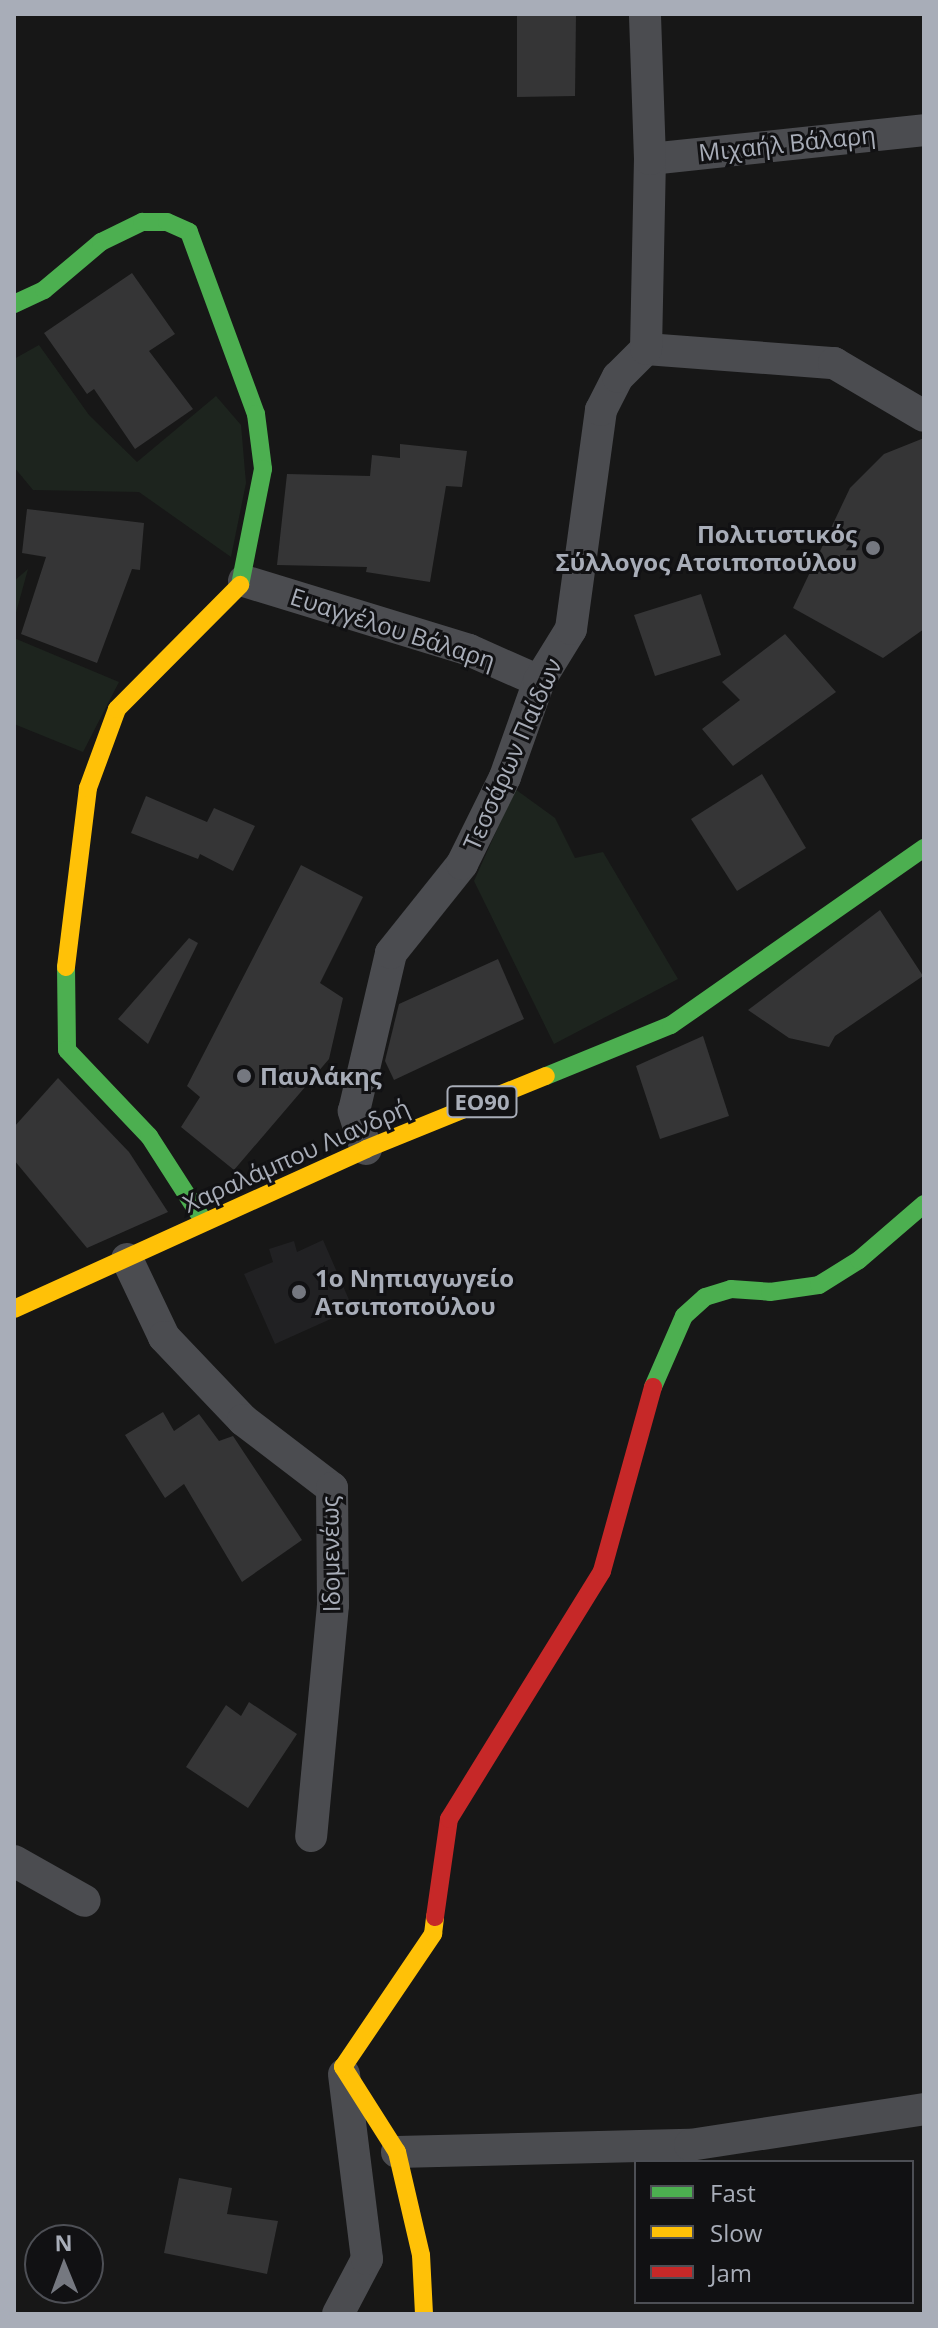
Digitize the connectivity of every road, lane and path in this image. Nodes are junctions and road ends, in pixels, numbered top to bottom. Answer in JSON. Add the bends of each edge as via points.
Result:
{"nodes":[{"id":1,"x":645,"y":14,"type":"edge"},
{"id":2,"x":924,"y":130,"type":"edge"},
{"id":3,"x":650,"y":159,"type":"junction"},
{"id":4,"x":14,"y":304,"type":"edge"},
{"id":5,"x":646,"y":349,"type":"junction"},
{"id":6,"x":924,"y":416,"type":"edge"},
{"id":7,"x":244,"y":581,"type":"junction"},
{"id":8,"x":539,"y":681,"type":"junction"},
{"id":9,"x":924,"y":848,"type":"edge"},
{"id":10,"x":366,"y":1149,"type":"junction"},
{"id":11,"x":924,"y":1204,"type":"edge"},
{"id":12,"x":203,"y":1220,"type":"junction"},
{"id":13,"x":127,"y":1259,"type":"junction"},
{"id":14,"x":14,"y":1309,"type":"edge"},
{"id":15,"x":311,"y":1836,"type":"dead end"},
{"id":16,"x":14,"y":1861,"type":"edge"},
{"id":17,"x":85,"y":1901,"type":"dead end"},
{"id":18,"x":343,"y":2067,"type":"junction"},
{"id":19,"x":924,"y":2109,"type":"edge"},
{"id":20,"x":397,"y":2152,"type":"junction"},
{"id":21,"x":338,"y":2314,"type":"edge"},
{"id":22,"x":424,"y":2314,"type":"edge"}],
"edges":[{"from":1,"to":3,"type":"street"},
{"from":2,"to":3,"type":"street","name":"Μιχαήλ Βάλαρη"},
{"from":3,"to":5,"type":"street"},
{"from":4,"to":7,"type":"street","via":[[44,290],[101,242],[142,222],[167,222],[189,232],[256,414],[263,469]]},
{"from":5,"to":6,"type":"street","via":[[834,363]]},
{"from":5,"to":8,"type":"street","name":"Τεσσάρων Παίδων","via":[[618,377],[601,410],[571,629]]},
{"from":7,"to":8,"type":"street","name":"Ευαγγέλου Βάλαρη","via":[[469,650]]},
{"from":7,"to":12,"type":"street","via":[[117,709],[88,788],[75,916],[66,949],[67,1050],[149,1136]]},
{"from":8,"to":10,"type":"street","name":"Τεσσάρων Παίδων","via":[[505,777],[462,864],[391,953],[354,1111]]},
{"from":9,"to":10,"type":"street","name":"Χαραλάμπου Λιανδρή","number":"ΕΟ90","via":[[671,1025]]},
{"from":10,"to":12,"type":"street","name":"Χαραλάμπου Λιανδρή","number":"ΕΟ90"},
{"from":11,"to":18,"type":"street","via":[[859,1260],[819,1285],[770,1292],[731,1289],[705,1297],[684,1316],[658,1371],[602,1571],[449,1819],[433,1934]]},
{"from":12,"to":13,"type":"street","name":"Χαραλάμπου Λιανδρή","number":"ΕΟ90"},
{"from":13,"to":14,"type":"street","name":"Χαραλάμπου Λιανδρή","number":"ΕΟ90"},
{"from":13,"to":15,"type":"street","name":"Ιδομενέως","via":[[164,1337],[243,1420],[332,1488],[333,1605]]},
{"from":16,"to":17,"type":"street"},
{"from":18,"to":20,"type":"street"},
{"from":18,"to":21,"type":"street","via":[[367,2259]]},
{"from":19,"to":20,"type":"street","via":[[690,2145]]},
{"from":20,"to":22,"type":"street","via":[[421,2255]]}]}
